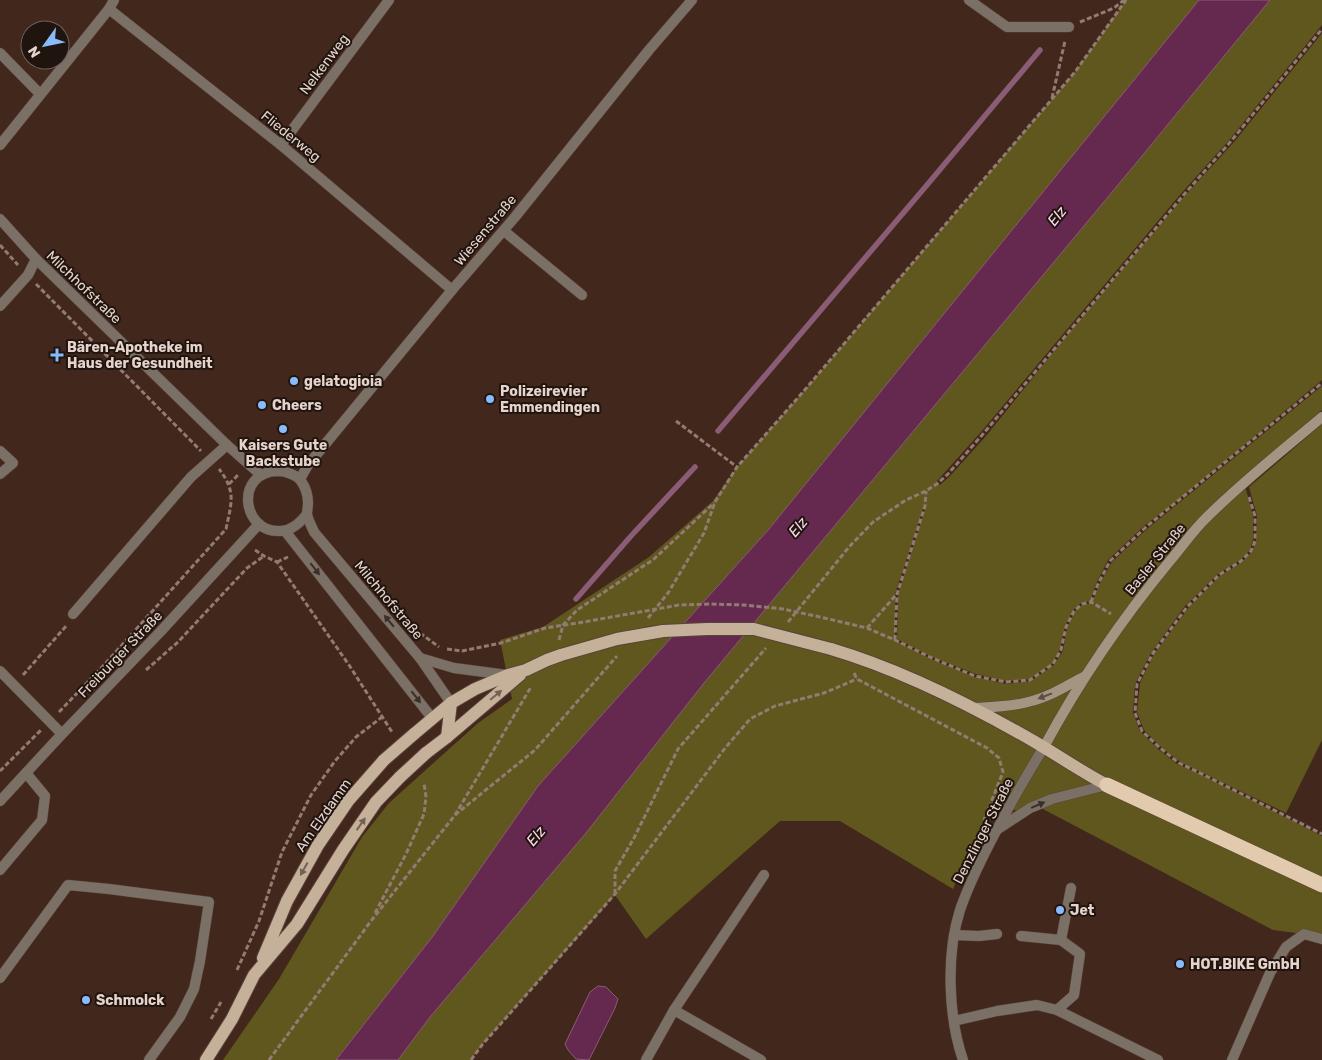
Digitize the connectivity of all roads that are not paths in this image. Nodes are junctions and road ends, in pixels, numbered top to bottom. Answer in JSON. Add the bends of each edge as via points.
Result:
{"nodes":[{"id":1,"x":389,"y":0,"type":"edge"},
{"id":2,"x":692,"y":0,"type":"edge"},
{"id":3,"x":969,"y":0,"type":"edge"},
{"id":4,"x":112,"y":4,"type":"edge"},
{"id":5,"x":1069,"y":27,"type":"road end"},
{"id":6,"x":0,"y":53,"type":"edge"},
{"id":7,"x":40,"y":94,"type":"junction"},
{"id":8,"x":0,"y":144,"type":"edge"},
{"id":9,"x":281,"y":145,"type":"junction"},
{"id":10,"x":0,"y":219,"type":"edge"},
{"id":11,"x":504,"y":231,"type":"junction"},
{"id":12,"x":36,"y":259,"type":"junction"},
{"id":13,"x":452,"y":290,"type":"junction"},
{"id":14,"x":582,"y":295,"type":"dead end"},
{"id":15,"x":0,"y":306,"type":"edge"},
{"id":16,"x":1322,"y":417,"type":"edge"},
{"id":17,"x":227,"y":445,"type":"junction"},
{"id":18,"x":0,"y":451,"type":"edge"},
{"id":19,"x":0,"y":474,"type":"edge"},
{"id":20,"x":261,"y":475,"type":"junction"},
{"id":21,"x":300,"y":479,"type":"junction"},
{"id":22,"x":307,"y":514,"type":"junction"},
{"id":23,"x":259,"y":524,"type":"junction"},
{"id":24,"x":285,"y":531,"type":"junction"},
{"id":25,"x":73,"y":614,"type":"road end"},
{"id":26,"x":420,"y":658,"type":"junction"},
{"id":27,"x":526,"y":670,"type":"junction"},
{"id":28,"x":0,"y":671,"type":"edge"},
{"id":29,"x":1088,"y":674,"type":"junction"},
{"id":30,"x":508,"y":675,"type":"junction"},
{"id":31,"x":450,"y":702,"type":"junction"},
{"id":32,"x":972,"y":708,"type":"junction"},
{"id":33,"x":432,"y":718,"type":"junction"},
{"id":34,"x":449,"y":718,"type":"junction"},
{"id":35,"x":466,"y":720,"type":"junction"},
{"id":36,"x":62,"y":734,"type":"junction"},
{"id":37,"x":447,"y":737,"type":"junction"},
{"id":38,"x":1044,"y":747,"type":"junction"},
{"id":39,"x":26,"y":773,"type":"junction"},
{"id":40,"x":1107,"y":785,"type":"junction"},
{"id":41,"x":0,"y":801,"type":"edge"},
{"id":42,"x":997,"y":830,"type":"junction"},
{"id":43,"x":0,"y":870,"type":"edge"},
{"id":44,"x":764,"y":875,"type":"dead end"},
{"id":45,"x":1322,"y":885,"type":"edge"},
{"id":46,"x":1071,"y":888,"type":"dead end"},
{"id":47,"x":997,"y":934,"type":"dead end"},
{"id":48,"x":954,"y":935,"type":"junction"},
{"id":49,"x":1021,"y":936,"type":"dead end"},
{"id":50,"x":1322,"y":939,"type":"edge"},
{"id":51,"x":1061,"y":940,"type":"junction"},
{"id":52,"x":257,"y":972,"type":"junction"},
{"id":53,"x":0,"y":978,"type":"edge"},
{"id":54,"x":674,"y":1010,"type":"junction"},
{"id":55,"x":1057,"y":1010,"type":"junction"},
{"id":56,"x":954,"y":1021,"type":"junction"},
{"id":57,"x":149,"y":1060,"type":"edge"},
{"id":58,"x":206,"y":1060,"type":"edge"},
{"id":59,"x":646,"y":1060,"type":"edge"},
{"id":60,"x":761,"y":1060,"type":"edge"},
{"id":61,"x":964,"y":1060,"type":"edge"},
{"id":62,"x":1157,"y":1060,"type":"edge"},
{"id":63,"x":1232,"y":1060,"type":"edge"}],
"edges":[{"from":1,"to":9,"type":"street","name":"Nelkenweg"},
{"from":2,"to":11,"type":"street","name":"Wiesenstraße"},
{"from":3,"to":5,"type":"street","via":[[1007,27]]},
{"from":4,"to":7,"type":"street"},
{"from":4,"to":9,"type":"street","name":"Fliederweg"},
{"from":6,"to":7,"type":"street"},
{"from":7,"to":8,"type":"street"},
{"from":9,"to":13,"type":"street","name":"Fliederweg"},
{"from":10,"to":12,"type":"street","name":"Milchhofstraße"},
{"from":11,"to":13,"type":"street","name":"Wiesenstraße"},
{"from":11,"to":14,"type":"street"},
{"from":12,"to":15,"type":"street","via":[[28,275]]},
{"from":12,"to":17,"type":"street","name":"Milchhofstraße"},
{"from":13,"to":21,"type":"street","name":"Wiesenstraße","via":[[308,465]]},
{"from":16,"to":29,"type":"street","name":"Basler Straße","via":[[1204,520],[1123,621]]},
{"from":17,"to":20,"type":"street","name":"Milchhofstraße"},
{"from":17,"to":25,"type":"street","via":[[191,477]]},
{"from":18,"to":19,"type":"street","via":[[13,463]]},
{"from":20,"to":21,"type":"street","via":[[281,471]]},
{"from":20,"to":23,"type":"street","via":[[249,490],[247,500],[250,512]]},
{"from":21,"to":22,"type":"street","name":"Milchhofstraße","via":[[306,490]]},
{"from":22,"to":24,"type":"street"},
{"from":26,"to":22,"type":"street","name":"Milchhofstraße","one_way":true,"via":[[314,532]]},
{"from":23,"to":24,"type":"street","via":[[272,531]]},
{"from":23,"to":36,"type":"street","name":"Freiburger Straße"},
{"from":24,"to":33,"type":"street","one_way":true},
{"from":26,"to":30,"type":"street","via":[[454,668]]},
{"from":26,"to":31,"type":"street","name":"Milchhofstraße"},
{"from":27,"to":30,"type":"main road","name":"Am Elzdamm"},
{"from":27,"to":32,"type":"main road","bridge":true,"via":[[561,655],[663,631],[754,629],[831,649],[887,669]]},
{"from":35,"to":27,"type":"main road","name":"Am Elzdamm","one_way":true},
{"from":28,"to":36,"type":"street"},
{"from":29,"to":32,"type":"street","one_way":true,"via":[[1030,702]]},
{"from":29,"to":38,"type":"street","name":"Basler Straße"},
{"from":30,"to":31,"type":"main road","name":"Am Elzdamm"},
{"from":31,"to":33,"type":"main road","name":"Am Elzdamm"},
{"from":31,"to":34,"type":"main road"},
{"from":32,"to":38,"type":"main road"},
{"from":33,"to":34,"type":"main road"},
{"from":33,"to":52,"type":"main road","name":"Am Elzdamm","one_way":true,"bridge":true,"via":[[384,760],[348,801],[318,845],[287,901]]},
{"from":34,"to":35,"type":"main road"},
{"from":34,"to":37,"type":"main road"},
{"from":35,"to":37,"type":"main road","name":"Am Elzdamm"},
{"from":36,"to":39,"type":"street","name":"Freiburger Straße"},
{"from":52,"to":37,"type":"main road","name":"Am Elzdamm","one_way":true,"bridge":true,"via":[[296,924],[376,802],[400,776]]},
{"from":38,"to":40,"type":"main road"},
{"from":38,"to":42,"type":"street","name":"Denzlinger Straße"},
{"from":39,"to":41,"type":"street","name":"Freiburger Straße"},
{"from":39,"to":43,"type":"street","via":[[45,796],[42,820]]},
{"from":42,"to":40,"type":"street","one_way":true,"via":[[1030,808]]},
{"from":40,"to":45,"type":"highway"},
{"from":42,"to":48,"type":"street","name":"Denzlinger Straße","via":[[973,874]]},
{"from":44,"to":54,"type":"street"},
{"from":46,"to":51,"type":"street"},
{"from":47,"to":48,"type":"street"},
{"from":48,"to":56,"type":"street","name":"Denzlinger Straße","via":[[951,986]]},
{"from":49,"to":51,"type":"street"},
{"from":50,"to":63,"type":"street","via":[[1304,934],[1286,947],[1270,973]]},
{"from":51,"to":55,"type":"street","via":[[1080,954],[1074,995]]},
{"from":52,"to":58,"type":"main road","name":"Am Elzdamm"},
{"from":53,"to":57,"type":"street","via":[[68,885],[208,902],[194,989],[180,1017]]},
{"from":54,"to":59,"type":"street"},
{"from":54,"to":60,"type":"street"},
{"from":55,"to":56,"type":"street","via":[[1037,1005]]},
{"from":55,"to":62,"type":"street"},
{"from":56,"to":61,"type":"street","name":"Denzlinger Straße"}]}
